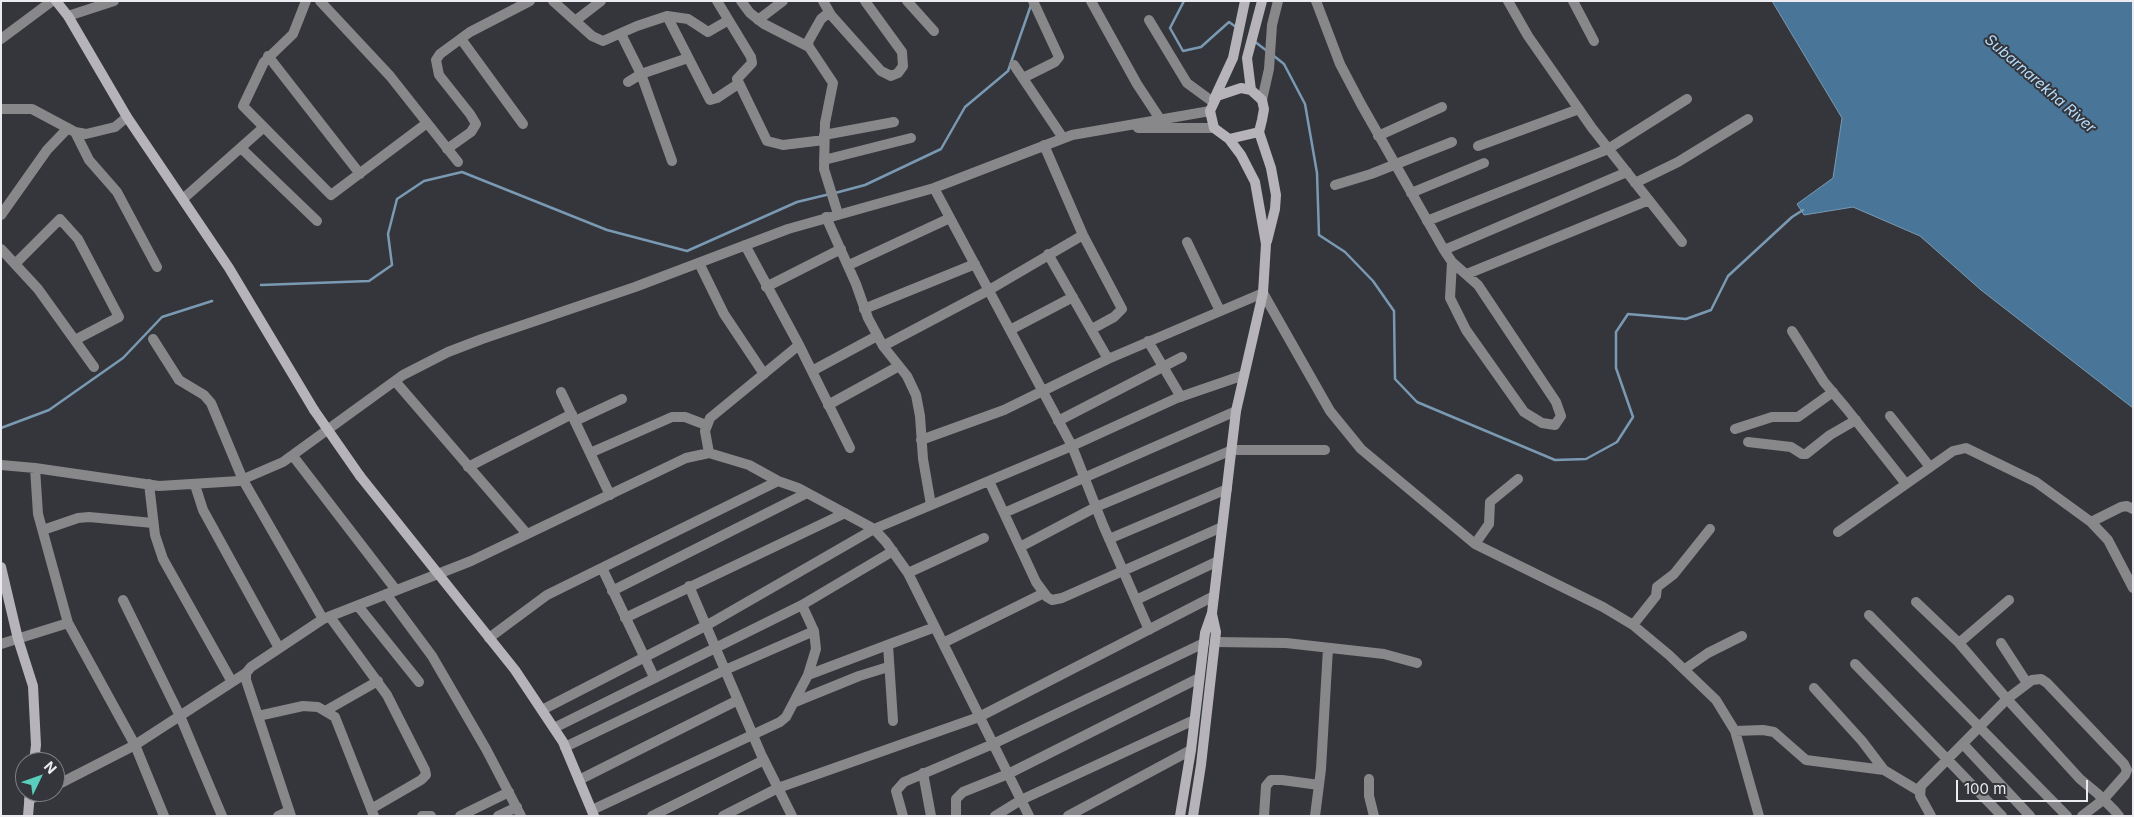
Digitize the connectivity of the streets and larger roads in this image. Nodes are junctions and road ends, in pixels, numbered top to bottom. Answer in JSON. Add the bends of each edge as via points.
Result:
{"nodes":[{"id":1,"x":52,"y":1,"type":"edge"},
{"id":2,"x":56,"y":1,"type":"edge"},
{"id":3,"x":114,"y":1,"type":"edge"},
{"id":4,"x":306,"y":1,"type":"edge"},
{"id":5,"x":320,"y":1,"type":"edge"},
{"id":6,"x":530,"y":1,"type":"edge"},
{"id":7,"x":553,"y":1,"type":"edge"},
{"id":8,"x":601,"y":1,"type":"edge"},
{"id":9,"x":716,"y":1,"type":"edge"},
{"id":10,"x":740,"y":1,"type":"edge"},
{"id":11,"x":783,"y":1,"type":"edge"},
{"id":12,"x":822,"y":1,"type":"edge"},
{"id":13,"x":865,"y":1,"type":"edge"},
{"id":14,"x":907,"y":1,"type":"edge"},
{"id":15,"x":1033,"y":1,"type":"edge"},
{"id":16,"x":1091,"y":1,"type":"edge"},
{"id":17,"x":1245,"y":1,"type":"edge"},
{"id":18,"x":1262,"y":1,"type":"edge"},
{"id":19,"x":1278,"y":1,"type":"edge"},
{"id":20,"x":1316,"y":1,"type":"edge"},
{"id":21,"x":1508,"y":1,"type":"edge"},
{"id":22,"x":1573,"y":1,"type":"edge"},
{"id":23,"x":832,"y":15,"type":"junction"},
{"id":24,"x":68,"y":16,"type":"junction"},
{"id":25,"x":667,"y":16,"type":"junction"},
{"id":26,"x":758,"y":20,"type":"junction"},
{"id":27,"x":1149,"y":20,"type":"dead end"},
{"id":28,"x":575,"y":21,"type":"junction"},
{"id":29,"x":727,"y":21,"type":"junction"},
{"id":30,"x":934,"y":31,"type":"dead end"},
{"id":31,"x":621,"y":34,"type":"junction"},
{"id":32,"x":1,"y":39,"type":"edge"},
{"id":33,"x":461,"y":39,"type":"junction"},
{"id":34,"x":1594,"y":41,"type":"dead end"},
{"id":35,"x":808,"y":47,"type":"junction"},
{"id":36,"x":268,"y":56,"type":"junction"},
{"id":37,"x":688,"y":58,"type":"junction"},
{"id":38,"x":1014,"y":65,"type":"dead end"},
{"id":39,"x":641,"y":74,"type":"junction"},
{"id":40,"x":1023,"y":78,"type":"junction"},
{"id":41,"x":628,"y":82,"type":"dead end"},
{"id":42,"x":738,"y":84,"type":"junction"},
{"id":43,"x":1251,"y":90,"type":"junction"},
{"id":44,"x":1687,"y":99,"type":"dead end"},
{"id":45,"x":1262,"y":100,"type":"junction"},
{"id":46,"x":1211,"y":106,"type":"junction"},
{"id":47,"x":1442,"y":107,"type":"dead end"},
{"id":48,"x":1,"y":109,"type":"edge"},
{"id":49,"x":1579,"y":109,"type":"junction"},
{"id":50,"x":126,"y":117,"type":"junction"},
{"id":51,"x":1160,"y":119,"type":"junction"},
{"id":52,"x":1748,"y":119,"type":"dead end"},
{"id":53,"x":894,"y":122,"type":"dead end"},
{"id":54,"x":427,"y":123,"type":"junction"},
{"id":55,"x":523,"y":124,"type":"dead end"},
{"id":56,"x":264,"y":127,"type":"junction"},
{"id":57,"x":1109,"y":128,"type":"junction"},
{"id":58,"x":1214,"y":128,"type":"junction"},
{"id":59,"x":71,"y":130,"type":"junction"},
{"id":60,"x":1259,"y":132,"type":"junction"},
{"id":61,"x":1378,"y":136,"type":"junction"},
{"id":62,"x":824,"y":137,"type":"junction"},
{"id":63,"x":911,"y":138,"type":"dead end"},
{"id":64,"x":1063,"y":138,"type":"junction"},
{"id":65,"x":1229,"y":139,"type":"junction"},
{"id":66,"x":1452,"y":142,"type":"dead end"},
{"id":67,"x":1044,"y":145,"type":"junction"},
{"id":68,"x":1478,"y":146,"type":"dead end"},
{"id":69,"x":242,"y":149,"type":"junction"},
{"id":70,"x":447,"y":149,"type":"junction"},
{"id":71,"x":1608,"y":149,"type":"junction"},
{"id":72,"x":672,"y":161,"type":"dead end"},
{"id":73,"x":458,"y":162,"type":"dead end"},
{"id":74,"x":1484,"y":163,"type":"dead end"},
{"id":75,"x":824,"y":164,"type":"junction"},
{"id":76,"x":1394,"y":164,"type":"junction"},
{"id":77,"x":1626,"y":172,"type":"junction"},
{"id":78,"x":360,"y":174,"type":"junction"},
{"id":79,"x":1635,"y":183,"type":"junction"},
{"id":80,"x":1335,"y":185,"type":"dead end"},
{"id":81,"x":934,"y":188,"type":"junction"},
{"id":82,"x":1411,"y":193,"type":"junction"},
{"id":83,"x":184,"y":198,"type":"junction"},
{"id":84,"x":1648,"y":200,"type":"junction"},
{"id":85,"x":838,"y":214,"type":"junction"},
{"id":86,"x":1,"y":215,"type":"edge"},
{"id":87,"x":826,"y":217,"type":"junction"},
{"id":88,"x":950,"y":218,"type":"junction"},
{"id":89,"x":317,"y":221,"type":"dead end"},
{"id":90,"x":1427,"y":221,"type":"junction"},
{"id":91,"x":1083,"y":235,"type":"junction"},
{"id":92,"x":1187,"y":242,"type":"dead end"},
{"id":93,"x":1682,"y":242,"type":"dead end"},
{"id":94,"x":1266,"y":244,"type":"junction"},
{"id":95,"x":745,"y":245,"type":"junction"},
{"id":96,"x":1,"y":249,"type":"edge"},
{"id":97,"x":841,"y":249,"type":"junction"},
{"id":98,"x":1444,"y":250,"type":"junction"},
{"id":99,"x":1048,"y":254,"type":"junction"},
{"id":100,"x":1452,"y":262,"type":"junction"},
{"id":101,"x":699,"y":263,"type":"junction"},
{"id":102,"x":16,"y":264,"type":"junction"},
{"id":103,"x":975,"y":264,"type":"junction"},
{"id":104,"x":848,"y":265,"type":"junction"},
{"id":105,"x":157,"y":267,"type":"dead end"},
{"id":106,"x":1467,"y":274,"type":"junction"},
{"id":107,"x":766,"y":287,"type":"junction"},
{"id":108,"x":989,"y":290,"type":"junction"},
{"id":109,"x":1263,"y":293,"type":"junction"},
{"id":110,"x":1073,"y":297,"type":"junction"},
{"id":111,"x":864,"y":309,"type":"junction"},
{"id":112,"x":1220,"y":311,"type":"junction"},
{"id":113,"x":1010,"y":330,"type":"junction"},
{"id":114,"x":1092,"y":330,"type":"junction"},
{"id":115,"x":1792,"y":331,"type":"dead end"},
{"id":116,"x":878,"y":336,"type":"junction"},
{"id":117,"x":153,"y":339,"type":"dead end"},
{"id":118,"x":75,"y":340,"type":"junction"},
{"id":119,"x":1148,"y":341,"type":"junction"},
{"id":120,"x":799,"y":346,"type":"junction"},
{"id":121,"x":883,"y":346,"type":"junction"},
{"id":122,"x":1182,"y":357,"type":"dead end"},
{"id":123,"x":1108,"y":359,"type":"junction"},
{"id":124,"x":899,"y":366,"type":"junction"},
{"id":125,"x":1163,"y":366,"type":"junction"},
{"id":126,"x":94,"y":367,"type":"dead end"},
{"id":127,"x":812,"y":371,"type":"junction"},
{"id":128,"x":764,"y":374,"type":"junction"},
{"id":129,"x":1244,"y":375,"type":"junction"},
{"id":130,"x":395,"y":381,"type":"junction"},
{"id":131,"x":1043,"y":391,"type":"junction"},
{"id":132,"x":561,"y":392,"type":"dead end"},
{"id":133,"x":1833,"y":392,"type":"junction"},
{"id":134,"x":1181,"y":397,"type":"junction"},
{"id":135,"x":622,"y":399,"type":"dead end"},
{"id":136,"x":828,"y":404,"type":"junction"},
{"id":137,"x":1236,"y":411,"type":"junction"},
{"id":138,"x":1890,"y":416,"type":"dead end"},
{"id":139,"x":573,"y":417,"type":"junction"},
{"id":140,"x":1856,"y":420,"type":"junction"},
{"id":141,"x":1058,"y":421,"type":"junction"},
{"id":142,"x":706,"y":425,"type":"junction"},
{"id":143,"x":1735,"y":429,"type":"dead end"},
{"id":144,"x":921,"y":440,"type":"junction"},
{"id":145,"x":1748,"y":442,"type":"dead end"},
{"id":146,"x":1072,"y":446,"type":"junction"},
{"id":147,"x":850,"y":448,"type":"dead end"},
{"id":148,"x":1232,"y":450,"type":"junction"},
{"id":149,"x":1325,"y":450,"type":"dead end"},
{"id":150,"x":709,"y":453,"type":"junction"},
{"id":151,"x":590,"y":454,"type":"junction"},
{"id":152,"x":293,"y":456,"type":"junction"},
{"id":153,"x":1,"y":466,"type":"edge"},
{"id":154,"x":468,"y":466,"type":"junction"},
{"id":155,"x":1930,"y":467,"type":"junction"},
{"id":156,"x":35,"y":468,"type":"junction"},
{"id":157,"x":1085,"y":478,"type":"junction"},
{"id":158,"x":1518,"y":479,"type":"dead end"},
{"id":159,"x":243,"y":480,"type":"junction"},
{"id":160,"x":778,"y":481,"type":"junction"},
{"id":161,"x":989,"y":481,"type":"junction"},
{"id":162,"x":148,"y":484,"type":"junction"},
{"id":163,"x":1906,"y":484,"type":"junction"},
{"id":164,"x":195,"y":485,"type":"junction"},
{"id":165,"x":1227,"y":489,"type":"junction"},
{"id":166,"x":807,"y":493,"type":"junction"},
{"id":167,"x":610,"y":495,"type":"junction"},
{"id":168,"x":932,"y":505,"type":"junction"},
{"id":169,"x":1096,"y":507,"type":"junction"},
{"id":170,"x":2133,"y":509,"type":"edge"},
{"id":171,"x":845,"y":513,"type":"junction"},
{"id":172,"x":1004,"y":513,"type":"junction"},
{"id":173,"x":2091,"y":522,"type":"junction"},
{"id":174,"x":153,"y":524,"type":"junction"},
{"id":175,"x":1222,"y":528,"type":"junction"},
{"id":176,"x":874,"y":529,"type":"junction"},
{"id":177,"x":1710,"y":529,"type":"dead end"},
{"id":178,"x":43,"y":530,"type":"junction"},
{"id":179,"x":1838,"y":532,"type":"dead end"},
{"id":180,"x":527,"y":534,"type":"junction"},
{"id":181,"x":984,"y":538,"type":"dead end"},
{"id":182,"x":1109,"y":539,"type":"junction"},
{"id":183,"x":1476,"y":544,"type":"junction"},
{"id":184,"x":1020,"y":547,"type":"junction"},
{"id":185,"x":893,"y":551,"type":"junction"},
{"id":186,"x":1218,"y":562,"type":"junction"},
{"id":187,"x":1,"y":567,"type":"edge"},
{"id":188,"x":602,"y":568,"type":"junction"},
{"id":189,"x":1123,"y":571,"type":"junction"},
{"id":190,"x":908,"y":572,"type":"junction"},
{"id":191,"x":439,"y":573,"type":"junction"},
{"id":192,"x":689,"y":586,"type":"junction"},
{"id":193,"x":2133,"y":588,"type":"edge"},
{"id":194,"x":612,"y":591,"type":"junction"},
{"id":195,"x":391,"y":592,"type":"junction"},
{"id":196,"x":1044,"y":593,"type":"junction"},
{"id":197,"x":1214,"y":596,"type":"junction"},
{"id":198,"x":123,"y":600,"type":"dead end"},
{"id":199,"x":1136,"y":600,"type":"junction"},
{"id":200,"x":2009,"y":600,"type":"dead end"},
{"id":201,"x":1916,"y":602,"type":"dead end"},
{"id":202,"x":802,"y":605,"type":"junction"},
{"id":203,"x":358,"y":606,"type":"junction"},
{"id":204,"x":1212,"y":613,"type":"junction"},
{"id":205,"x":1869,"y":615,"type":"dead end"},
{"id":206,"x":327,"y":618,"type":"junction"},
{"id":207,"x":625,"y":618,"type":"junction"},
{"id":208,"x":68,"y":623,"type":"junction"},
{"id":209,"x":1633,"y":625,"type":"junction"},
{"id":210,"x":706,"y":626,"type":"junction"},
{"id":211,"x":935,"y":627,"type":"junction"},
{"id":212,"x":1149,"y":630,"type":"junction"},
{"id":213,"x":814,"y":631,"type":"junction"},
{"id":214,"x":1742,"y":636,"type":"dead end"},
{"id":215,"x":18,"y":638,"type":"junction"},
{"id":216,"x":489,"y":638,"type":"junction"},
{"id":217,"x":1215,"y":642,"type":"junction"},
{"id":218,"x":2001,"y":642,"type":"dead end"},
{"id":219,"x":943,"y":643,"type":"junction"},
{"id":220,"x":1204,"y":643,"type":"junction"},
{"id":221,"x":1959,"y":643,"type":"junction"},
{"id":222,"x":1,"y":644,"type":"edge"},
{"id":223,"x":888,"y":645,"type":"junction"},
{"id":224,"x":715,"y":646,"type":"junction"},
{"id":225,"x":279,"y":648,"type":"junction"},
{"id":226,"x":1328,"y":648,"type":"junction"},
{"id":227,"x":646,"y":656,"type":"junction"},
{"id":228,"x":1417,"y":663,"type":"dead end"},
{"id":229,"x":1854,"y":664,"type":"dead end"},
{"id":230,"x":888,"y":666,"type":"junction"},
{"id":231,"x":1685,"y":669,"type":"junction"},
{"id":232,"x":725,"y":670,"type":"junction"},
{"id":233,"x":246,"y":672,"type":"junction"},
{"id":234,"x":808,"y":675,"type":"junction"},
{"id":235,"x":654,"y":677,"type":"junction"},
{"id":236,"x":1199,"y":678,"type":"junction"},
{"id":237,"x":378,"y":681,"type":"junction"},
{"id":238,"x":232,"y":682,"type":"junction"},
{"id":239,"x":419,"y":682,"type":"dead end"},
{"id":240,"x":2027,"y":683,"type":"junction"},
{"id":241,"x":1814,"y":688,"type":"dead end"},
{"id":242,"x":2007,"y":699,"type":"junction"},
{"id":243,"x":738,"y":700,"type":"junction"},
{"id":244,"x":795,"y":702,"type":"junction"},
{"id":245,"x":327,"y":710,"type":"junction"},
{"id":246,"x":542,"y":710,"type":"junction"},
{"id":247,"x":180,"y":716,"type":"junction"},
{"id":248,"x":258,"y":716,"type":"junction"},
{"id":249,"x":979,"y":717,"type":"junction"},
{"id":250,"x":1194,"y":720,"type":"junction"},
{"id":251,"x":893,"y":721,"type":"dead end"},
{"id":252,"x":554,"y":728,"type":"junction"},
{"id":253,"x":1979,"y":728,"type":"junction"},
{"id":254,"x":1735,"y":731,"type":"junction"},
{"id":255,"x":753,"y":735,"type":"junction"},
{"id":256,"x":993,"y":744,"type":"junction"},
{"id":257,"x":1963,"y":744,"type":"junction"},
{"id":258,"x":135,"y":745,"type":"junction"},
{"id":259,"x":566,"y":747,"type":"junction"},
{"id":260,"x":1191,"y":750,"type":"junction"},
{"id":261,"x":34,"y":752,"type":"edge"},
{"id":262,"x":764,"y":760,"type":"junction"},
{"id":263,"x":1947,"y":760,"type":"junction"},
{"id":264,"x":1884,"y":770,"type":"junction"},
{"id":265,"x":923,"y":773,"type":"junction"},
{"id":266,"x":1008,"y":774,"type":"junction"},
{"id":267,"x":1369,"y":778,"type":"dead end"},
{"id":268,"x":580,"y":780,"type":"junction"},
{"id":269,"x":65,"y":781,"type":"edge"},
{"id":270,"x":1319,"y":785,"type":"junction"},
{"id":271,"x":778,"y":788,"type":"junction"},
{"id":272,"x":1919,"y":791,"type":"junction"},
{"id":273,"x":509,"y":792,"type":"junction"},
{"id":274,"x":1021,"y":800,"type":"junction"},
{"id":275,"x":2103,"y":800,"type":"junction"},
{"id":276,"x":29,"y":802,"type":"edge"},
{"id":277,"x":372,"y":812,"type":"edge"},
{"id":278,"x":519,"y":812,"type":"edge"},
{"id":279,"x":290,"y":813,"type":"edge"},
{"id":280,"x":593,"y":813,"type":"edge"},
{"id":281,"x":28,"y":816,"type":"edge"},
{"id":282,"x":164,"y":816,"type":"edge"},
{"id":283,"x":222,"y":816,"type":"edge"},
{"id":284,"x":278,"y":816,"type":"edge"},
{"id":285,"x":422,"y":816,"type":"edge"},
{"id":286,"x":432,"y":816,"type":"edge"},
{"id":287,"x":460,"y":816,"type":"edge"},
{"id":288,"x":498,"y":816,"type":"edge"},
{"id":289,"x":652,"y":816,"type":"edge"},
{"id":290,"x":724,"y":816,"type":"edge"},
{"id":291,"x":792,"y":816,"type":"edge"},
{"id":292,"x":903,"y":816,"type":"edge"},
{"id":293,"x":932,"y":816,"type":"edge"},
{"id":294,"x":956,"y":816,"type":"edge"},
{"id":295,"x":995,"y":816,"type":"edge"},
{"id":296,"x":1029,"y":816,"type":"edge"},
{"id":297,"x":1068,"y":816,"type":"edge"},
{"id":298,"x":1180,"y":816,"type":"edge"},
{"id":299,"x":1193,"y":816,"type":"edge"},
{"id":300,"x":1264,"y":816,"type":"edge"},
{"id":301,"x":1315,"y":816,"type":"edge"},
{"id":302,"x":1374,"y":816,"type":"edge"},
{"id":303,"x":1759,"y":816,"type":"edge"},
{"id":304,"x":1931,"y":816,"type":"edge"},
{"id":305,"x":2002,"y":816,"type":"edge"},
{"id":306,"x":2030,"y":816,"type":"edge"},
{"id":307,"x":2067,"y":816,"type":"edge"},
{"id":308,"x":2082,"y":816,"type":"edge"},
{"id":309,"x":2119,"y":816,"type":"edge"}],
"edges":[{"from":1,"to":32,"type":"street"},
{"from":2,"to":24,"type":"street"},
{"from":3,"to":24,"type":"street"},
{"from":4,"to":36,"type":"street","via":[[293,34]]},
{"from":5,"to":54,"type":"street","via":[[390,76]]},
{"from":6,"to":33,"type":"street"},
{"from":7,"to":28,"type":"street"},
{"from":8,"to":28,"type":"street"},
{"from":9,"to":29,"type":"street"},
{"from":10,"to":26,"type":"street"},
{"from":11,"to":26,"type":"street"},
{"from":12,"to":23,"type":"street"},
{"from":13,"to":23,"type":"street","via":[[902,52],[902,66],[891,76],[881,71]]},
{"from":14,"to":30,"type":"street"},
{"from":15,"to":40,"type":"street","via":[[1060,57]]},
{"from":16,"to":51,"type":"street"},
{"from":17,"to":46,"type":"street","via":[[1233,58]]},
{"from":18,"to":43,"type":"street","via":[[1247,58]]},
{"from":19,"to":45,"type":"street"},
{"from":20,"to":61,"type":"street","via":[[1340,64]]},
{"from":21,"to":49,"type":"street","via":[[1528,36]]},
{"from":22,"to":34,"type":"street"},
{"from":23,"to":35,"type":"street","via":[[821,19],[810,36]]},
{"from":24,"to":50,"type":"street"},
{"from":25,"to":29,"type":"street","via":[[688,19],[708,32]]},
{"from":25,"to":31,"type":"street"},
{"from":25,"to":37,"type":"street"},
{"from":26,"to":35,"type":"street"},
{"from":27,"to":46,"type":"street","via":[[1187,83]]},
{"from":28,"to":31,"type":"street","via":[[598,40]]},
{"from":29,"to":42,"type":"street","via":[[752,61],[738,76]]},
{"from":31,"to":39,"type":"street"},
{"from":33,"to":55,"type":"street"},
{"from":33,"to":70,"type":"street","via":[[440,54],[436,66],[439,75],[476,124],[471,132]]},
{"from":35,"to":62,"type":"street","via":[[833,83]]},
{"from":36,"to":56,"type":"street","via":[[243,106]]},
{"from":36,"to":78,"type":"street"},
{"from":37,"to":39,"type":"street"},
{"from":37,"to":42,"type":"street","via":[[710,100]]},
{"from":38,"to":40,"type":"street"},
{"from":39,"to":41,"type":"street"},
{"from":39,"to":72,"type":"street"},
{"from":40,"to":64,"type":"street"},
{"from":42,"to":62,"type":"street","via":[[767,142],[783,145]]},
{"from":43,"to":45,"type":"street"},
{"from":43,"to":46,"type":"street","via":[[1240,88],[1223,92]]},
{"from":44,"to":71,"type":"street"},
{"from":45,"to":60,"type":"street","via":[[1264,109]]},
{"from":46,"to":51,"type":"street"},
{"from":46,"to":58,"type":"street"},
{"from":47,"to":61,"type":"street"},
{"from":48,"to":59,"type":"street","via":[[32,109]]},
{"from":49,"to":68,"type":"street"},
{"from":49,"to":71,"type":"street"},
{"from":50,"to":59,"type":"street","via":[[114,127],[102,131],[86,134]]},
{"from":50,"to":83,"type":"street"},
{"from":51,"to":57,"type":"street"},
{"from":52,"to":79,"type":"street","via":[[1678,162]]},
{"from":53,"to":62,"type":"street"},
{"from":54,"to":70,"type":"street"},
{"from":54,"to":78,"type":"street"},
{"from":56,"to":69,"type":"street"},
{"from":56,"to":78,"type":"street","via":[[331,196]]},
{"from":57,"to":58,"type":"street"},
{"from":57,"to":64,"type":"street"},
{"from":58,"to":65,"type":"street"},
{"from":59,"to":86,"type":"street","via":[[47,150]]},
{"from":59,"to":105,"type":"street","via":[[89,160],[117,192]]},
{"from":60,"to":65,"type":"street"},
{"from":60,"to":94,"type":"street","via":[[1276,195]]},
{"from":61,"to":76,"type":"street"},
{"from":62,"to":75,"type":"street"},
{"from":63,"to":75,"type":"street"},
{"from":64,"to":67,"type":"street"},
{"from":65,"to":94,"type":"street","via":[[1242,155],[1255,182]]},
{"from":66,"to":76,"type":"street"},
{"from":67,"to":81,"type":"street"},
{"from":67,"to":91,"type":"street"},
{"from":69,"to":83,"type":"street"},
{"from":69,"to":89,"type":"street"},
{"from":70,"to":73,"type":"street"},
{"from":71,"to":77,"type":"street"},
{"from":71,"to":90,"type":"street"},
{"from":74,"to":82,"type":"street"},
{"from":75,"to":85,"type":"street"},
{"from":76,"to":80,"type":"street"},
{"from":76,"to":82,"type":"street"},
{"from":77,"to":79,"type":"street"},
{"from":77,"to":98,"type":"street"},
{"from":79,"to":84,"type":"street"},
{"from":81,"to":85,"type":"street"},
{"from":81,"to":88,"type":"street"},
{"from":82,"to":90,"type":"street"},
{"from":83,"to":191,"type":"street","bridge":true,"via":[[314,410],[360,476]]},
{"from":84,"to":93,"type":"street"},
{"from":84,"to":106,"type":"street"},
{"from":85,"to":87,"type":"street"},
{"from":87,"to":95,"type":"street"},
{"from":87,"to":97,"type":"street"},
{"from":88,"to":103,"type":"street"},
{"from":88,"to":104,"type":"street"},
{"from":90,"to":98,"type":"street"},
{"from":91,"to":99,"type":"street"},
{"from":91,"to":114,"type":"street","via":[[1122,309],[1114,318]]},
{"from":92,"to":112,"type":"street"},
{"from":94,"to":109,"type":"street"},
{"from":95,"to":101,"type":"street"},
{"from":95,"to":107,"type":"street"},
{"from":96,"to":102,"type":"street"},
{"from":97,"to":104,"type":"street"},
{"from":97,"to":107,"type":"street"},
{"from":98,"to":100,"type":"street"},
{"from":99,"to":108,"type":"street"},
{"from":99,"to":110,"type":"street"},
{"from":100,"to":106,"type":"street"},
{"from":100,"to":106,"type":"street","via":[[1450,298],[1466,330],[1524,412],[1542,423],[1554,425],[1561,416],[1556,402],[1478,285]]},
{"from":101,"to":128,"type":"street","via":[[724,314]]},
{"from":101,"to":130,"type":"street","via":[[482,338],[448,352]]},
{"from":102,"to":118,"type":"street"},
{"from":102,"to":118,"type":"street","via":[[60,219],[78,239],[119,317]]},
{"from":103,"to":108,"type":"street"},
{"from":103,"to":111,"type":"street"},
{"from":104,"to":111,"type":"street"},
{"from":107,"to":120,"type":"street"},
{"from":108,"to":113,"type":"street"},
{"from":108,"to":121,"type":"street"},
{"from":109,"to":112,"type":"street"},
{"from":109,"to":129,"type":"street"},
{"from":109,"to":183,"type":"street","via":[[1343,429],[1361,449]]},
{"from":110,"to":113,"type":"street"},
{"from":110,"to":114,"type":"street"},
{"from":111,"to":116,"type":"street"},
{"from":112,"to":119,"type":"street"},
{"from":113,"to":131,"type":"street"},
{"from":114,"to":123,"type":"street"},
{"from":115,"to":133,"type":"street"},
{"from":116,"to":121,"type":"street"},
{"from":116,"to":127,"type":"street"},
{"from":117,"to":159,"type":"street","via":[[179,380],[211,403]]},
{"from":118,"to":126,"type":"street"},
{"from":119,"to":123,"type":"street"},
{"from":119,"to":125,"type":"street"},
{"from":120,"to":127,"type":"street"},
{"from":120,"to":128,"type":"street"},
{"from":121,"to":124,"type":"street"},
{"from":122,"to":125,"type":"street"},
{"from":123,"to":131,"type":"street"},
{"from":124,"to":136,"type":"street"},
{"from":124,"to":144,"type":"street","via":[[916,395]]},
{"from":125,"to":134,"type":"street"},
{"from":125,"to":141,"type":"street"},
{"from":127,"to":136,"type":"street"},
{"from":128,"to":142,"type":"street","via":[[718,411]]},
{"from":129,"to":134,"type":"street"},
{"from":129,"to":137,"type":"street"},
{"from":130,"to":152,"type":"street"},
{"from":130,"to":154,"type":"street"},
{"from":131,"to":141,"type":"street"},
{"from":131,"to":144,"type":"street","via":[[986,417]]},
{"from":132,"to":139,"type":"street"},
{"from":133,"to":140,"type":"street"},
{"from":133,"to":143,"type":"street","via":[[1798,417],[1772,417]]},
{"from":134,"to":146,"type":"street"},
{"from":135,"to":139,"type":"street"},
{"from":136,"to":147,"type":"street"},
{"from":137,"to":148,"type":"street"},
{"from":137,"to":157,"type":"street"},
{"from":138,"to":155,"type":"street"},
{"from":139,"to":151,"type":"street"},
{"from":139,"to":154,"type":"street"},
{"from":140,"to":145,"type":"street","via":[[1806,454],[1791,447]]},
{"from":140,"to":163,"type":"street"},
{"from":141,"to":146,"type":"street"},
{"from":142,"to":150,"type":"street"},
{"from":142,"to":151,"type":"street","via":[[685,417],[672,417]]},
{"from":144,"to":168,"type":"street"},
{"from":146,"to":157,"type":"street"},
{"from":146,"to":161,"type":"street"},
{"from":148,"to":149,"type":"street"},
{"from":148,"to":165,"type":"street"},
{"from":148,"to":169,"type":"street"},
{"from":150,"to":160,"type":"street","via":[[749,465]]},
{"from":150,"to":167,"type":"street","via":[[686,458]]},
{"from":151,"to":167,"type":"street"},
{"from":152,"to":159,"type":"street"},
{"from":152,"to":195,"type":"street"},
{"from":153,"to":156,"type":"street"},
{"from":154,"to":180,"type":"street"},
{"from":155,"to":163,"type":"street"},
{"from":155,"to":173,"type":"street","via":[[1960,448],[1972,450],[2036,482]]},
{"from":156,"to":162,"type":"street"},
{"from":156,"to":178,"type":"street","via":[[38,514]]},
{"from":157,"to":169,"type":"street"},
{"from":157,"to":172,"type":"street"},
{"from":158,"to":183,"type":"street","via":[[1490,502],[1489,524]]},
{"from":159,"to":164,"type":"street"},
{"from":159,"to":206,"type":"street"},
{"from":160,"to":166,"type":"street"},
{"from":160,"to":188,"type":"street"},
{"from":161,"to":168,"type":"street"},
{"from":161,"to":172,"type":"street"},
{"from":162,"to":164,"type":"street"},
{"from":162,"to":174,"type":"street"},
{"from":163,"to":179,"type":"street"},
{"from":164,"to":225,"type":"street","via":[[202,510]]},
{"from":165,"to":175,"type":"street"},
{"from":165,"to":182,"type":"street"},
{"from":166,"to":171,"type":"street"},
{"from":166,"to":194,"type":"street"},
{"from":167,"to":180,"type":"street"},
{"from":168,"to":176,"type":"street"},
{"from":169,"to":182,"type":"street"},
{"from":169,"to":184,"type":"street"},
{"from":170,"to":173,"type":"street","via":[[2121,507]]},
{"from":171,"to":176,"type":"street"},
{"from":171,"to":192,"type":"street"},
{"from":172,"to":184,"type":"street"},
{"from":173,"to":193,"type":"street","via":[[2108,540]]},
{"from":174,"to":178,"type":"street","via":[[89,517]]},
{"from":174,"to":238,"type":"street","via":[[163,559]]},
{"from":175,"to":186,"type":"street"},
{"from":175,"to":189,"type":"street"},
{"from":176,"to":185,"type":"street"},
{"from":176,"to":210,"type":"street"},
{"from":177,"to":209,"type":"street","via":[[1674,574],[1657,587],[1655,598]]},
{"from":178,"to":208,"type":"street"},
{"from":180,"to":191,"type":"street"},
{"from":181,"to":190,"type":"street"},
{"from":182,"to":189,"type":"street"},
{"from":183,"to":209,"type":"street"},
{"from":184,"to":196,"type":"street"},
{"from":185,"to":190,"type":"street"},
{"from":185,"to":202,"type":"street"},
{"from":186,"to":197,"type":"street"},
{"from":186,"to":199,"type":"street"},
{"from":187,"to":215,"type":"street"},
{"from":188,"to":194,"type":"street"},
{"from":188,"to":216,"type":"street","via":[[547,595]]},
{"from":189,"to":196,"type":"street","via":[[1056,600]]},
{"from":189,"to":199,"type":"street"},
{"from":190,"to":211,"type":"street"},
{"from":191,"to":195,"type":"street"},
{"from":191,"to":216,"type":"street"},
{"from":192,"to":207,"type":"street"},
{"from":192,"to":210,"type":"street"},
{"from":194,"to":207,"type":"street"},
{"from":195,"to":203,"type":"street"},
{"from":195,"to":273,"type":"street","via":[[432,656]]},
{"from":196,"to":219,"type":"street"},
{"from":197,"to":204,"type":"street"},
{"from":197,"to":212,"type":"street"},
{"from":198,"to":247,"type":"street"},
{"from":199,"to":212,"type":"street"},
{"from":200,"to":221,"type":"street"},
{"from":201,"to":221,"type":"street"},
{"from":202,"to":213,"type":"street"},
{"from":202,"to":224,"type":"street"},
{"from":203,"to":206,"type":"street"},
{"from":203,"to":239,"type":"street"},
{"from":204,"to":217,"type":"street"},
{"from":204,"to":220,"type":"street"},
{"from":205,"to":253,"type":"street"},
{"from":206,"to":225,"type":"street"},
{"from":206,"to":237,"type":"street"},
{"from":207,"to":227,"type":"street"},
{"from":208,"to":215,"type":"street"},
{"from":208,"to":258,"type":"street"},
{"from":209,"to":231,"type":"street"},
{"from":210,"to":224,"type":"street"},
{"from":210,"to":227,"type":"street"},
{"from":211,"to":219,"type":"street"},
{"from":211,"to":223,"type":"street"},
{"from":212,"to":249,"type":"street"},
{"from":213,"to":232,"type":"street"},
{"from":213,"to":234,"type":"street","via":[[816,649]]},
{"from":214,"to":231,"type":"street"},
{"from":215,"to":222,"type":"street"},
{"from":215,"to":261,"type":"street","via":[[33,686]]},
{"from":216,"to":246,"type":"street"},
{"from":217,"to":226,"type":"street","via":[[1286,643]]},
{"from":217,"to":299,"type":"street"},
{"from":218,"to":240,"type":"street"},
{"from":219,"to":249,"type":"street"},
{"from":220,"to":236,"type":"street"},
{"from":220,"to":256,"type":"street"},
{"from":221,"to":242,"type":"street"},
{"from":223,"to":230,"type":"street"},
{"from":223,"to":234,"type":"street"},
{"from":224,"to":232,"type":"street"},
{"from":224,"to":235,"type":"street"},
{"from":225,"to":233,"type":"street"},
{"from":226,"to":228,"type":"street","via":[[1384,654]]},
{"from":226,"to":270,"type":"street"},
{"from":227,"to":235,"type":"street"},
{"from":227,"to":246,"type":"street"},
{"from":229,"to":263,"type":"street"},
{"from":230,"to":244,"type":"street"},
{"from":230,"to":251,"type":"street"},
{"from":231,"to":254,"type":"street","via":[[1716,700]]},
{"from":232,"to":243,"type":"street"},
{"from":232,"to":259,"type":"street"},
{"from":233,"to":238,"type":"street"},
{"from":233,"to":248,"type":"street"},
{"from":234,"to":244,"type":"street"},
{"from":235,"to":252,"type":"street"},
{"from":236,"to":250,"type":"street"},
{"from":236,"to":266,"type":"street"},
{"from":237,"to":245,"type":"street"},
{"from":237,"to":277,"type":"street","via":[[426,774]]},
{"from":238,"to":247,"type":"street"},
{"from":240,"to":242,"type":"street"},
{"from":240,"to":275,"type":"street","via":[[2036,679],[2047,683],[2124,764],[2125,775]]},
{"from":241,"to":264,"type":"street"},
{"from":242,"to":253,"type":"street"},
{"from":242,"to":275,"type":"street"},
{"from":243,"to":255,"type":"street"},
{"from":243,"to":268,"type":"street"},
{"from":244,"to":255,"type":"street","via":[[780,722]]},
{"from":245,"to":248,"type":"street","via":[[303,706]]},
{"from":245,"to":277,"type":"street","via":[[340,725]]},
{"from":246,"to":252,"type":"street"},
{"from":247,"to":258,"type":"street"},
{"from":247,"to":283,"type":"street"},
{"from":248,"to":279,"type":"street"},
{"from":249,"to":256,"type":"street"},
{"from":249,"to":271,"type":"street"},
{"from":250,"to":260,"type":"street"},
{"from":250,"to":274,"type":"street"},
{"from":252,"to":259,"type":"street"},
{"from":253,"to":257,"type":"street"},
{"from":253,"to":307,"type":"street"},
{"from":254,"to":264,"type":"street","via":[[1774,732],[1800,756],[1814,763]]},
{"from":254,"to":303,"type":"street"},
{"from":255,"to":262,"type":"street"},
{"from":255,"to":280,"type":"street"},
{"from":256,"to":265,"type":"street"},
{"from":256,"to":266,"type":"street"},
{"from":257,"to":263,"type":"street"},
{"from":257,"to":306,"type":"street"},
{"from":258,"to":269,"type":"street"},
{"from":258,"to":282,"type":"street"},
{"from":259,"to":268,"type":"street"},
{"from":260,"to":297,"type":"street"},
{"from":260,"to":298,"type":"street"},
{"from":262,"to":271,"type":"street"},
{"from":262,"to":289,"type":"street"},
{"from":263,"to":272,"type":"street"},
{"from":263,"to":305,"type":"street"},
{"from":264,"to":272,"type":"street"},
{"from":265,"to":292,"type":"street","via":[[904,782],[896,791]]},
{"from":265,"to":293,"type":"street"},
{"from":266,"to":274,"type":"street"},
{"from":266,"to":294,"type":"street","via":[[959,795]]},
{"from":267,"to":302,"type":"street"},
{"from":268,"to":280,"type":"street"},
{"from":270,"to":300,"type":"street","via":[[1271,780],[1266,786]]},
{"from":270,"to":301,"type":"street"},
{"from":271,"to":290,"type":"street"},
{"from":271,"to":291,"type":"street"},
{"from":272,"to":304,"type":"street"},
{"from":273,"to":278,"type":"street"},
{"from":273,"to":287,"type":"street"},
{"from":274,"to":295,"type":"street"},
{"from":274,"to":296,"type":"street"},
{"from":275,"to":308,"type":"street"},
{"from":275,"to":309,"type":"street"},
{"from":276,"to":281,"type":"street"},
{"from":278,"to":288,"type":"street"},
{"from":279,"to":284,"type":"street"},
{"from":285,"to":286,"type":"street"}]}
